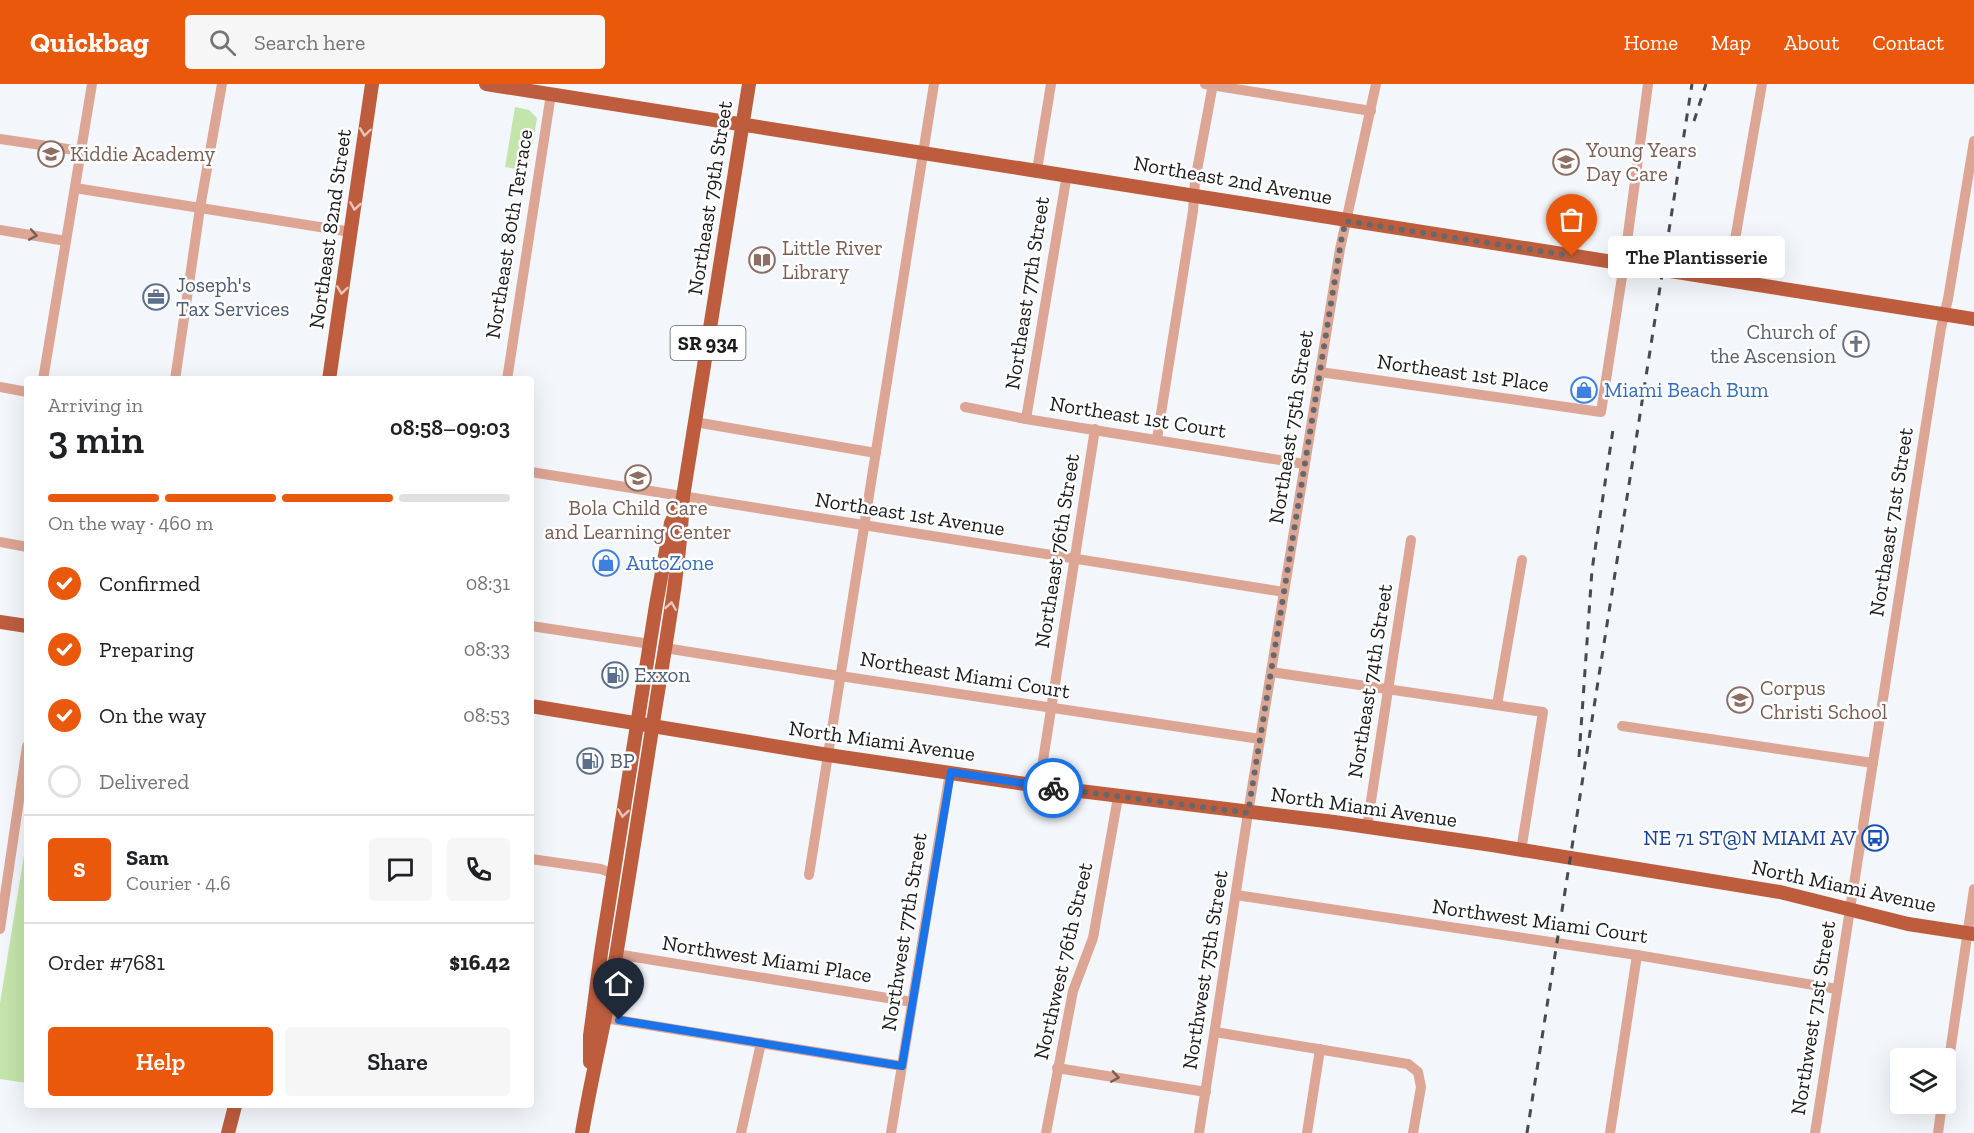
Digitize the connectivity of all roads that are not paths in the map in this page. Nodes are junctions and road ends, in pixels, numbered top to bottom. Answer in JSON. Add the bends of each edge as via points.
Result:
{"nodes":[{"id":1,"x":93,"y":84,"type":"edge"},
{"id":2,"x":222,"y":84,"type":"edge"},
{"id":3,"x":372,"y":84,"type":"edge"},
{"id":4,"x":486,"y":84,"type":"edge"},
{"id":5,"x":749,"y":84,"type":"edge"},
{"id":6,"x":934,"y":84,"type":"edge"},
{"id":7,"x":1051,"y":84,"type":"edge"},
{"id":8,"x":1210,"y":84,"type":"edge"},
{"id":9,"x":1376,"y":84,"type":"edge"},
{"id":10,"x":1648,"y":84,"type":"edge"},
{"id":11,"x":1762,"y":84,"type":"edge"},
{"id":12,"x":523,"y":87,"type":"edge"},
{"id":13,"x":551,"y":94,"type":"junction"},
{"id":14,"x":1371,"y":111,"type":"junction"},
{"id":15,"x":743,"y":125,"type":"junction"},
{"id":16,"x":0,"y":138,"type":"edge"},
{"id":17,"x":1974,"y":141,"type":"edge"},
{"id":18,"x":81,"y":151,"type":"junction"},
{"id":19,"x":924,"y":152,"type":"junction"},
{"id":20,"x":1037,"y":170,"type":"junction"},
{"id":21,"x":1067,"y":174,"type":"junction"},
{"id":22,"x":75,"y":188,"type":"junction"},
{"id":23,"x":1194,"y":195,"type":"junction"},
{"id":24,"x":200,"y":208,"type":"junction"},
{"id":25,"x":1346,"y":221,"type":"junction"},
{"id":26,"x":0,"y":230,"type":"edge"},
{"id":27,"x":351,"y":232,"type":"junction"},
{"id":28,"x":66,"y":241,"type":"junction"},
{"id":29,"x":1624,"y":264,"type":"junction"},
{"id":30,"x":1728,"y":280,"type":"junction"},
{"id":31,"x":1944,"y":314,"type":"junction"},
{"id":32,"x":1974,"y":319,"type":"edge"},
{"id":33,"x":1320,"y":372,"type":"junction"},
{"id":34,"x":44,"y":376,"type":"edge"},
{"id":35,"x":176,"y":376,"type":"edge"},
{"id":36,"x":330,"y":376,"type":"edge"},
{"id":37,"x":508,"y":376,"type":"edge"},
{"id":38,"x":0,"y":387,"type":"edge"},
{"id":39,"x":24,"y":391,"type":"edge"},
{"id":40,"x":965,"y":407,"type":"dead end"},
{"id":41,"x":1026,"y":419,"type":"junction"},
{"id":42,"x":695,"y":422,"type":"junction"},
{"id":43,"x":1095,"y":429,"type":"junction"},
{"id":44,"x":1157,"y":439,"type":"junction"},
{"id":45,"x":876,"y":453,"type":"junction"},
{"id":46,"x":1304,"y":464,"type":"junction"},
{"id":47,"x":534,"y":472,"type":"edge"},
{"id":48,"x":683,"y":497,"type":"junction"},
{"id":49,"x":864,"y":527,"type":"junction"},
{"id":50,"x":1411,"y":540,"type":"dead end"},
{"id":51,"x":0,"y":542,"type":"edge"},
{"id":52,"x":24,"y":546,"type":"edge"},
{"id":53,"x":1074,"y":560,"type":"junction"},
{"id":54,"x":1522,"y":560,"type":"dead end"},
{"id":55,"x":1284,"y":592,"type":"junction"},
{"id":56,"x":0,"y":622,"type":"edge"},
{"id":57,"x":24,"y":626,"type":"edge"},
{"id":58,"x":534,"y":626,"type":"edge"},
{"id":59,"x":650,"y":644,"type":"junction"},
{"id":60,"x":665,"y":648,"type":"junction"},
{"id":61,"x":1271,"y":672,"type":"junction"},
{"id":62,"x":840,"y":676,"type":"junction"},
{"id":63,"x":1388,"y":690,"type":"junction"},
{"id":64,"x":1497,"y":705,"type":"junction"},
{"id":65,"x":534,"y":706,"type":"edge"},
{"id":66,"x":1053,"y":708,"type":"junction"},
{"id":67,"x":638,"y":723,"type":"junction"},
{"id":68,"x":652,"y":726,"type":"junction"},
{"id":69,"x":1622,"y":726,"type":"dead end"},
{"id":70,"x":1260,"y":739,"type":"junction"},
{"id":71,"x":828,"y":755,"type":"junction"},
{"id":72,"x":1873,"y":763,"type":"junction"},
{"id":73,"x":951,"y":772,"type":"junction"},
{"id":74,"x":24,"y":781,"type":"edge"},
{"id":75,"x":1039,"y":786,"type":"junction"},
{"id":76,"x":1118,"y":797,"type":"junction"},
{"id":77,"x":1248,"y":813,"type":"junction"},
{"id":78,"x":1367,"y":827,"type":"junction"},
{"id":79,"x":1521,"y":851,"type":"junction"},
{"id":80,"x":534,"y":859,"type":"edge"},
{"id":81,"x":613,"y":874,"type":"junction"},
{"id":82,"x":809,"y":875,"type":"dead end"},
{"id":83,"x":1974,"y":889,"type":"edge"},
{"id":84,"x":1236,"y":895,"type":"junction"},
{"id":85,"x":1850,"y":909,"type":"junction"},
{"id":86,"x":0,"y":929,"type":"edge"},
{"id":87,"x":1971,"y":933,"type":"edge"},
{"id":88,"x":616,"y":954,"type":"junction"},
{"id":89,"x":1637,"y":955,"type":"junction"},
{"id":90,"x":1837,"y":989,"type":"junction"},
{"id":91,"x":912,"y":1002,"type":"junction"},
{"id":92,"x":605,"y":1018,"type":"junction"},
{"id":93,"x":1215,"y":1032,"type":"junction"},
{"id":94,"x":762,"y":1043,"type":"junction"},
{"id":95,"x":1951,"y":1048,"type":"edge"},
{"id":96,"x":1320,"y":1049,"type":"junction"},
{"id":97,"x":902,"y":1066,"type":"junction"},
{"id":98,"x":1057,"y":1068,"type":"junction"},
{"id":99,"x":591,"y":1080,"type":"junction"},
{"id":100,"x":1206,"y":1092,"type":"junction"},
{"id":101,"x":234,"y":1108,"type":"edge"},
{"id":102,"x":1941,"y":1114,"type":"edge"},
{"id":103,"x":228,"y":1133,"type":"edge"},
{"id":104,"x":582,"y":1133,"type":"edge"},
{"id":105,"x":741,"y":1133,"type":"edge"},
{"id":106,"x":891,"y":1133,"type":"edge"},
{"id":107,"x":1046,"y":1133,"type":"edge"},
{"id":108,"x":1199,"y":1133,"type":"edge"},
{"id":109,"x":1307,"y":1133,"type":"edge"},
{"id":110,"x":1413,"y":1133,"type":"edge"},
{"id":111,"x":1610,"y":1133,"type":"edge"},
{"id":112,"x":1815,"y":1133,"type":"edge"},
{"id":113,"x":1938,"y":1133,"type":"edge"}],
"edges":[{"from":1,"to":18,"type":"street"},
{"from":2,"to":24,"type":"street"},
{"from":3,"to":27,"type":"main road","name":"Northeast 82nd Street","one_way":true},
{"from":4,"to":12,"type":"main road","name":"Northeast 2nd Avenue"},
{"from":5,"to":15,"type":"main road","name":"Northeast 79th Street","number":"SR 934"},
{"from":6,"to":19,"type":"street"},
{"from":7,"to":20,"type":"street","name":"Northeast 77th Street"},
{"from":8,"to":14,"type":"street"},
{"from":8,"to":23,"type":"street"},
{"from":9,"to":14,"type":"street","name":"Northeast 75th Street"},
{"from":10,"to":29,"type":"street"},
{"from":11,"to":30,"type":"street"},
{"from":12,"to":13,"type":"main road","name":"Northeast 2nd Avenue"},
{"from":13,"to":15,"type":"main road","name":"Northeast 2nd Avenue"},
{"from":13,"to":37,"type":"street","name":"Northeast 80th Terrace"},
{"from":14,"to":25,"type":"street","name":"Northeast 75th Street"},
{"from":15,"to":19,"type":"main road","name":"Northeast 2nd Avenue"},
{"from":15,"to":42,"type":"main road","name":"Northeast 79th Street","number":"SR 934"},
{"from":16,"to":18,"type":"street"},
{"from":17,"to":31,"type":"street","name":"Northeast 71st Street"},
{"from":18,"to":22,"type":"street"},
{"from":19,"to":20,"type":"main road","name":"Northeast 2nd Avenue"},
{"from":19,"to":45,"type":"street"},
{"from":20,"to":21,"type":"main road","name":"Northeast 2nd Avenue"},
{"from":21,"to":23,"type":"main road","name":"Northeast 2nd Avenue"},
{"from":21,"to":41,"type":"street","name":"Northeast 77th Street"},
{"from":22,"to":24,"type":"street"},
{"from":22,"to":28,"type":"street"},
{"from":23,"to":25,"type":"main road","name":"Northeast 2nd Avenue"},
{"from":23,"to":44,"type":"street"},
{"from":24,"to":27,"type":"street"},
{"from":24,"to":35,"type":"street"},
{"from":25,"to":29,"type":"main road","name":"Northeast 2nd Avenue"},
{"from":25,"to":33,"type":"street","name":"Northeast 75th Street"},
{"from":26,"to":28,"type":"street","one_way":true},
{"from":27,"to":36,"type":"main road","name":"Northeast 82nd Street","one_way":true},
{"from":28,"to":34,"type":"street"},
{"from":29,"to":30,"type":"main road","name":"Northeast 2nd Avenue"},
{"from":29,"to":33,"type":"street","name":"Northeast 1st Place","via":[[1600,412]]},
{"from":30,"to":31,"type":"main road","name":"Northeast 2nd Avenue"},
{"from":31,"to":32,"type":"main road","name":"Northeast 2nd Avenue"},
{"from":31,"to":72,"type":"street","name":"Northeast 71st Street"},
{"from":33,"to":46,"type":"street","name":"Northeast 75th Street"},
{"from":38,"to":39,"type":"street"},
{"from":40,"to":41,"type":"street","name":"Northeast 1st Court"},
{"from":41,"to":43,"type":"street","name":"Northeast 1st Court"},
{"from":42,"to":45,"type":"street"},
{"from":42,"to":48,"type":"main road","name":"Northeast 79th Street","number":"SR 934"},
{"from":43,"to":44,"type":"street","name":"Northeast 1st Court"},
{"from":43,"to":53,"type":"street","name":"Northeast 76th Street"},
{"from":44,"to":46,"type":"street","name":"Northeast 1st Court"},
{"from":45,"to":49,"type":"street"},
{"from":46,"to":55,"type":"street","name":"Northeast 75th Street"},
{"from":47,"to":48,"type":"street","name":"Northeast 1st Avenue"},
{"from":48,"to":49,"type":"street","name":"Northeast 1st Avenue"},
{"from":48,"to":59,"type":"main road","name":"Northeast 79th Street","via":[[671,523]]},
{"from":60,"to":48,"type":"main road","name":"Northeast 79th Street","number":"SR 934","one_way":true},
{"from":49,"to":53,"type":"street","name":"Northeast 1st Avenue"},
{"from":49,"to":62,"type":"street"},
{"from":50,"to":63,"type":"street","name":"Northeast 74th Street"},
{"from":51,"to":52,"type":"street"},
{"from":53,"to":55,"type":"street","name":"Northeast 1st Avenue"},
{"from":53,"to":66,"type":"street","name":"Northeast 76th Street"},
{"from":54,"to":64,"type":"street"},
{"from":55,"to":61,"type":"street","name":"Northeast 75th Street"},
{"from":56,"to":57,"type":"main road"},
{"from":58,"to":59,"type":"street"},
{"from":59,"to":67,"type":"main road","name":"Northeast 79th Street"},
{"from":60,"to":62,"type":"street","name":"Northeast Miami Court"},
{"from":60,"to":68,"type":"main road","name":"Northeast 79th Street","number":"SR 934"},
{"from":61,"to":63,"type":"street"},
{"from":61,"to":70,"type":"street","name":"Northeast 75th Street"},
{"from":62,"to":66,"type":"street","name":"Northeast Miami Court"},
{"from":62,"to":71,"type":"street"},
{"from":63,"to":64,"type":"street"},
{"from":63,"to":78,"type":"street","name":"Northeast 74th Street"},
{"from":64,"to":79,"type":"street","via":[[1543,712]]},
{"from":65,"to":67,"type":"main road","name":"North Miami Avenue"},
{"from":66,"to":70,"type":"street","name":"Northeast Miami Court"},
{"from":66,"to":75,"type":"street","name":"Northeast 76th Street"},
{"from":67,"to":68,"type":"main road","name":"North Miami Avenue"},
{"from":67,"to":81,"type":"main road","name":"Northeast 79th Street","one_way":true},
{"from":68,"to":71,"type":"main road","name":"North Miami Avenue"},
{"from":68,"to":88,"type":"main road","number":"SR 934"},
{"from":69,"to":72,"type":"street"},
{"from":70,"to":77,"type":"street","name":"Northeast 75th Street"},
{"from":71,"to":73,"type":"main road","name":"North Miami Avenue"},
{"from":71,"to":82,"type":"street"},
{"from":72,"to":85,"type":"street","name":"Northeast 71st Street"},
{"from":73,"to":75,"type":"main road","name":"North Miami Avenue"},
{"from":73,"to":91,"type":"street","name":"Northwest 77th Street"},
{"from":74,"to":86,"type":"street"},
{"from":75,"to":76,"type":"main road","name":"North Miami Avenue"},
{"from":76,"to":77,"type":"main road","name":"North Miami Avenue"},
{"from":76,"to":98,"type":"street","name":"Northwest 76th Street","via":[[1092,938],[1073,991]]},
{"from":77,"to":78,"type":"main road","name":"North Miami Avenue"},
{"from":77,"to":84,"type":"street","name":"Northwest 75th Street"},
{"from":78,"to":79,"type":"main road","name":"North Miami Avenue"},
{"from":79,"to":85,"type":"main road","name":"North Miami Avenue","via":[[1780,892]]},
{"from":80,"to":81,"type":"street"},
{"from":81,"to":88,"type":"main road"},
{"from":81,"to":99,"type":"main road","via":[[590,1036]]},
{"from":83,"to":87,"type":"street"},
{"from":84,"to":89,"type":"street","name":"Northwest Miami Court"},
{"from":84,"to":93,"type":"street","name":"Northwest 75th Street"},
{"from":85,"to":87,"type":"main road","name":"North Miami Avenue","via":[[1908,924]]},
{"from":85,"to":90,"type":"street","name":"Northwest 71st Street"},
{"from":87,"to":95,"type":"street"},
{"from":88,"to":91,"type":"street","name":"Northwest Miami Place"},
{"from":88,"to":92,"type":"main road","number":"SR 934"},
{"from":89,"to":90,"type":"street","name":"Northwest Miami Court"},
{"from":89,"to":111,"type":"street"},
{"from":90,"to":112,"type":"street","name":"Northwest 71st Street"},
{"from":91,"to":97,"type":"street","name":"Northwest 77th Street"},
{"from":92,"to":94,"type":"street"},
{"from":92,"to":99,"type":"main road","number":"SR 934"},
{"from":93,"to":96,"type":"street"},
{"from":93,"to":100,"type":"street","name":"Northwest 75th Street"},
{"from":94,"to":97,"type":"street"},
{"from":94,"to":105,"type":"street"},
{"from":96,"to":109,"type":"street"},
{"from":96,"to":110,"type":"street","via":[[1408,1064],[1418,1072],[1421,1087]]},
{"from":97,"to":106,"type":"street","name":"Northwest 77th Street"},
{"from":98,"to":100,"type":"street","one_way":true},
{"from":98,"to":107,"type":"street","name":"Northwest 76th Street"},
{"from":99,"to":104,"type":"main road","number":"SR 934"},
{"from":100,"to":108,"type":"street","name":"Northwest 75th Street"},
{"from":101,"to":103,"type":"main road"},
{"from":102,"to":113,"type":"street"}]}
